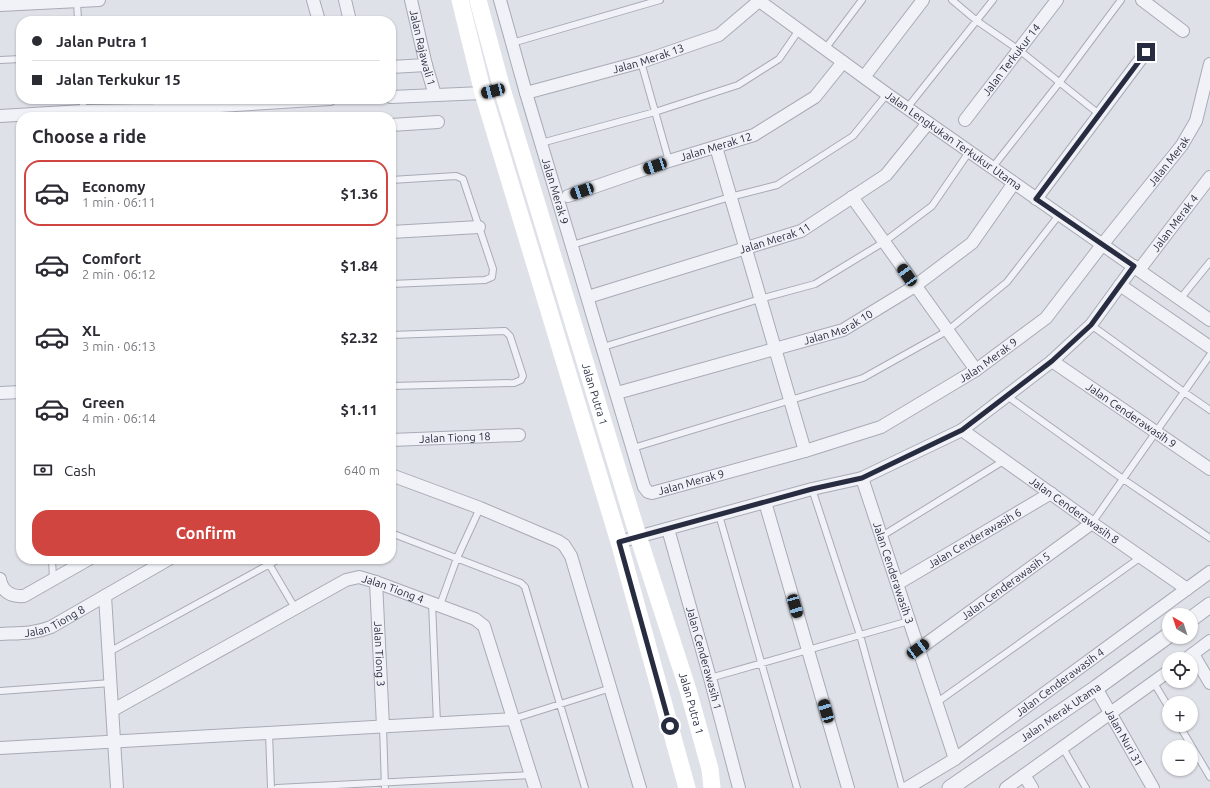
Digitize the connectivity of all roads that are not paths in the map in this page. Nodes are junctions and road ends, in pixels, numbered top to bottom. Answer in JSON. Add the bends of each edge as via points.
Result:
{"nodes":[{"id":1,"x":99,"y":0,"type":"edge"},
{"id":2,"x":313,"y":0,"type":"edge"},
{"id":3,"x":345,"y":0,"type":"edge"},
{"id":4,"x":411,"y":0,"type":"edge"},
{"id":5,"x":460,"y":0,"type":"edge"},
{"id":6,"x":478,"y":0,"type":"edge"},
{"id":7,"x":500,"y":0,"type":"edge"},
{"id":8,"x":660,"y":0,"type":"edge"},
{"id":9,"x":862,"y":0,"type":"edge"},
{"id":10,"x":923,"y":0,"type":"edge"},
{"id":11,"x":952,"y":0,"type":"edge"},
{"id":12,"x":993,"y":0,"type":"edge"},
{"id":13,"x":1057,"y":0,"type":"edge"},
{"id":14,"x":1121,"y":0,"type":"edge"},
{"id":15,"x":1142,"y":0,"type":"edge"},
{"id":16,"x":77,"y":1,"type":"edge"},
{"id":17,"x":759,"y":1,"type":"edge"},
{"id":18,"x":0,"y":5,"type":"edge"},
{"id":19,"x":78,"y":16,"type":"edge"},
{"id":20,"x":318,"y":16,"type":"edge"},
{"id":21,"x":349,"y":16,"type":"edge"},
{"id":22,"x":977,"y":21,"type":"junction"},
{"id":23,"x":799,"y":30,"type":"junction"},
{"id":24,"x":1183,"y":31,"type":"dead end"},
{"id":25,"x":512,"y":43,"type":"junction"},
{"id":26,"x":825,"y":49,"type":"junction"},
{"id":27,"x":1019,"y":50,"type":"junction"},
{"id":28,"x":1146,"y":52,"type":"dead end"},
{"id":29,"x":16,"y":59,"type":"edge"},
{"id":30,"x":0,"y":60,"type":"edge"},
{"id":31,"x":641,"y":62,"type":"junction"},
{"id":32,"x":843,"y":62,"type":"junction"},
{"id":33,"x":1210,"y":64,"type":"edge"},
{"id":34,"x":426,"y":65,"type":"junction"},
{"id":35,"x":396,"y":67,"type":"edge"},
{"id":36,"x":864,"y":77,"type":"junction"},
{"id":37,"x":1059,"y":83,"type":"junction"},
{"id":38,"x":502,"y":89,"type":"junction"},
{"id":39,"x":526,"y":93,"type":"junction"},
{"id":40,"x":483,"y":94,"type":"junction"},
{"id":41,"x":888,"y":94,"type":"junction"},
{"id":42,"x":435,"y":95,"type":"junction"},
{"id":43,"x":396,"y":97,"type":"edge"},
{"id":44,"x":271,"y":104,"type":"edge"},
{"id":45,"x":83,"y":105,"type":"edge"},
{"id":46,"x":908,"y":108,"type":"junction"},
{"id":47,"x":30,"y":112,"type":"edge"},
{"id":48,"x":138,"y":112,"type":"edge"},
{"id":49,"x":177,"y":112,"type":"edge"},
{"id":50,"x":655,"y":112,"type":"junction"},
{"id":51,"x":16,"y":114,"type":"edge"},
{"id":52,"x":1099,"y":114,"type":"junction"},
{"id":53,"x":0,"y":116,"type":"edge"},
{"id":54,"x":965,"y":120,"type":"dead end"},
{"id":55,"x":438,"y":122,"type":"dead end"},
{"id":56,"x":928,"y":122,"type":"junction"},
{"id":57,"x":396,"y":125,"type":"edge"},
{"id":58,"x":541,"y":143,"type":"junction"},
{"id":59,"x":716,"y":147,"type":"junction"},
{"id":60,"x":970,"y":152,"type":"junction"},
{"id":61,"x":669,"y":161,"type":"junction"},
{"id":62,"x":992,"y":168,"type":"junction"},
{"id":63,"x":1210,"y":177,"type":"edge"},
{"id":64,"x":396,"y":180,"type":"edge"},
{"id":65,"x":1014,"y":183,"type":"junction"},
{"id":66,"x":568,"y":196,"type":"dead end"},
{"id":67,"x":730,"y":197,"type":"junction"},
{"id":68,"x":852,"y":197,"type":"junction"},
{"id":69,"x":1036,"y":199,"type":"junction"},
{"id":70,"x":1059,"y":215,"type":"junction"},
{"id":71,"x":479,"y":227,"type":"junction"},
{"id":72,"x":396,"y":232,"type":"edge"},
{"id":73,"x":884,"y":242,"type":"junction"},
{"id":74,"x":572,"y":245,"type":"junction"},
{"id":75,"x":1102,"y":245,"type":"junction"},
{"id":76,"x":745,"y":248,"type":"junction"},
{"id":77,"x":1210,"y":262,"type":"edge"},
{"id":78,"x":1136,"y":268,"type":"junction"},
{"id":79,"x":396,"y":284,"type":"edge"},
{"id":80,"x":1120,"y":285,"type":"junction"},
{"id":81,"x":915,"y":286,"type":"junction"},
{"id":82,"x":588,"y":297,"type":"junction"},
{"id":83,"x":760,"y":299,"type":"junction"},
{"id":84,"x":1180,"y":299,"type":"junction"},
{"id":85,"x":1210,"y":320,"type":"edge"},
{"id":86,"x":1091,"y":325,"type":"junction"},
{"id":87,"x":947,"y":331,"type":"junction"},
{"id":88,"x":396,"y":335,"type":"edge"},
{"id":89,"x":603,"y":347,"type":"junction"},
{"id":90,"x":1210,"y":347,"type":"edge"},
{"id":91,"x":775,"y":349,"type":"junction"},
{"id":92,"x":1210,"y":355,"type":"edge"},
{"id":93,"x":1052,"y":361,"type":"junction"},
{"id":94,"x":976,"y":370,"type":"junction"},
{"id":95,"x":396,"y":386,"type":"edge"},
{"id":96,"x":16,"y":392,"type":"edge"},
{"id":97,"x":1184,"y":392,"type":"junction"},
{"id":98,"x":0,"y":393,"type":"edge"},
{"id":99,"x":617,"y":393,"type":"junction"},
{"id":100,"x":1007,"y":396,"type":"junction"},
{"id":101,"x":790,"y":400,"type":"junction"},
{"id":102,"x":1210,"y":410,"type":"edge"},
{"id":103,"x":962,"y":430,"type":"junction"},
{"id":104,"x":1156,"y":432,"type":"junction"},
{"id":105,"x":519,"y":435,"type":"dead end"},
{"id":106,"x":396,"y":440,"type":"edge"},
{"id":107,"x":633,"y":448,"type":"junction"},
{"id":108,"x":805,"y":451,"type":"junction"},
{"id":109,"x":1005,"y":460,"type":"junction"},
{"id":110,"x":1210,"y":469,"type":"edge"},
{"id":111,"x":396,"y":477,"type":"edge"},
{"id":112,"x":862,"y":478,"type":"junction"},
{"id":113,"x":1123,"y":479,"type":"junction"},
{"id":114,"x":812,"y":489,"type":"junction"},
{"id":115,"x":1051,"y":493,"type":"junction"},
{"id":116,"x":765,"y":502,"type":"junction"},
{"id":117,"x":480,"y":508,"type":"junction"},
{"id":118,"x":718,"y":515,"type":"junction"},
{"id":119,"x":1092,"y":523,"type":"junction"},
{"id":120,"x":668,"y":529,"type":"junction"},
{"id":121,"x":396,"y":535,"type":"edge"},
{"id":122,"x":638,"y":536,"type":"junction"},
{"id":123,"x":882,"y":536,"type":"junction"},
{"id":124,"x":1210,"y":538,"type":"edge"},
{"id":125,"x":619,"y":542,"type":"junction"},
{"id":126,"x":1141,"y":557,"type":"junction"},
{"id":127,"x":457,"y":558,"type":"junction"},
{"id":128,"x":52,"y":564,"type":"edge"},
{"id":129,"x":80,"y":564,"type":"edge"},
{"id":130,"x":160,"y":564,"type":"edge"},
{"id":131,"x":264,"y":564,"type":"edge"},
{"id":132,"x":269,"y":564,"type":"edge"},
{"id":133,"x":1210,"y":572,"type":"edge"},
{"id":134,"x":0,"y":579,"type":"edge"},
{"id":135,"x":54,"y":579,"type":"junction"},
{"id":136,"x":376,"y":582,"type":"junction"},
{"id":137,"x":898,"y":584,"type":"junction"},
{"id":138,"x":1187,"y":589,"type":"junction"},
{"id":139,"x":105,"y":596,"type":"junction"},
{"id":140,"x":436,"y":604,"type":"junction"},
{"id":141,"x":1210,"y":605,"type":"edge"},
{"id":142,"x":295,"y":608,"type":"junction"},
{"id":143,"x":1198,"y":614,"type":"edge"},
{"id":144,"x":909,"y":621,"type":"junction"},
{"id":145,"x":0,"y":634,"type":"edge"},
{"id":146,"x":860,"y":635,"type":"junction"},
{"id":147,"x":1162,"y":640,"type":"edge"},
{"id":148,"x":1210,"y":641,"type":"edge"},
{"id":149,"x":918,"y":649,"type":"junction"},
{"id":150,"x":808,"y":650,"type":"junction"},
{"id":151,"x":109,"y":652,"type":"junction"},
{"id":152,"x":1195,"y":652,"type":"edge"},
{"id":153,"x":761,"y":664,"type":"junction"},
{"id":154,"x":1198,"y":668,"type":"edge"},
{"id":155,"x":1162,"y":677,"type":"edge"},
{"id":156,"x":710,"y":678,"type":"junction"},
{"id":157,"x":111,"y":683,"type":"junction"},
{"id":158,"x":1154,"y":683,"type":"junction"},
{"id":159,"x":1210,"y":683,"type":"edge"},
{"id":160,"x":611,"y":688,"type":"junction"},
{"id":161,"x":1096,"y":688,"type":"junction"},
{"id":162,"x":0,"y":691,"type":"edge"},
{"id":163,"x":1162,"y":696,"type":"edge"},
{"id":164,"x":936,"y":703,"type":"junction"},
{"id":165,"x":561,"y":704,"type":"junction"},
{"id":166,"x":113,"y":710,"type":"junction"},
{"id":167,"x":1111,"y":714,"type":"junction"},
{"id":168,"x":513,"y":719,"type":"junction"},
{"id":169,"x":437,"y":723,"type":"junction"},
{"id":170,"x":383,"y":726,"type":"junction"},
{"id":171,"x":269,"y":732,"type":"junction"},
{"id":172,"x":1183,"y":732,"type":"edge"},
{"id":173,"x":114,"y":741,"type":"junction"},
{"id":174,"x":0,"y":748,"type":"edge"},
{"id":175,"x":1063,"y":748,"type":"junction"},
{"id":176,"x":955,"y":759,"type":"junction"},
{"id":177,"x":531,"y":775,"type":"junction"},
{"id":178,"x":1024,"y":776,"type":"junction"},
{"id":179,"x":1210,"y":776,"type":"edge"},
{"id":180,"x":385,"y":785,"type":"edge"},
{"id":181,"x":117,"y":788,"type":"edge"},
{"id":182,"x":271,"y":788,"type":"edge"},
{"id":183,"x":277,"y":788,"type":"edge"},
{"id":184,"x":535,"y":788,"type":"edge"},
{"id":185,"x":585,"y":788,"type":"edge"},
{"id":186,"x":640,"y":788,"type":"edge"},
{"id":187,"x":687,"y":788,"type":"edge"},
{"id":188,"x":712,"y":788,"type":"edge"},
{"id":189,"x":739,"y":788,"type":"edge"},
{"id":190,"x":797,"y":788,"type":"edge"},
{"id":191,"x":848,"y":788,"type":"edge"},
{"id":192,"x":902,"y":788,"type":"edge"},
{"id":193,"x":907,"y":788,"type":"edge"},
{"id":194,"x":950,"y":788,"type":"edge"},
{"id":195,"x":1006,"y":788,"type":"edge"},
{"id":196,"x":1032,"y":788,"type":"edge"},
{"id":197,"x":1086,"y":788,"type":"edge"},
{"id":198,"x":1153,"y":788,"type":"edge"}],
"edges":[{"from":1,"to":16,"type":"street"},
{"from":2,"to":20,"type":"street"},
{"from":3,"to":21,"type":"street"},
{"from":4,"to":34,"type":"street","name":"Jalan Rajawali 1"},
{"from":5,"to":40,"type":"main road","name":"Jalan Putra 1"},
{"from":6,"to":38,"type":"main road","name":"Jalan Putra 1"},
{"from":7,"to":25,"type":"street","name":"Jalan Merak 9"},
{"from":8,"to":25,"type":"lane"},
{"from":9,"to":26,"type":"lane"},
{"from":10,"to":36,"type":"street"},
{"from":11,"to":22,"type":"lane"},
{"from":12,"to":22,"type":"lane"},
{"from":13,"to":27,"type":"street","name":"Jalan Terkukur 14"},
{"from":14,"to":37,"type":"lane"},
{"from":15,"to":24,"type":"street"},
{"from":16,"to":18,"type":"street"},
{"from":16,"to":19,"type":"lane"},
{"from":17,"to":23,"type":"street","name":"Jalan Lengkukan Terkukur Utama"},
{"from":17,"to":31,"type":"street","name":"Jalan Merak 13","via":[[719,35]]},
{"from":22,"to":27,"type":"lane"},
{"from":22,"to":46,"type":"lane"},
{"from":23,"to":26,"type":"street","name":"Jalan Lengkukan Terkukur Utama"},
{"from":23,"to":50,"type":"lane","via":[[779,59],[738,85]]},
{"from":25,"to":39,"type":"street","name":"Jalan Merak 9"},
{"from":26,"to":32,"type":"street","name":"Jalan Lengkukan Terkukur Utama"},
{"from":27,"to":37,"type":"lane"},
{"from":27,"to":54,"type":"street","name":"Jalan Terkukur 14"},
{"from":28,"to":52,"type":"street"},
{"from":29,"to":30,"type":"lane"},
{"from":31,"to":39,"type":"street","name":"Jalan Merak 13"},
{"from":31,"to":50,"type":"lane"},
{"from":32,"to":36,"type":"street","name":"Jalan Lengkukan Terkukur Utama"},
{"from":32,"to":59,"type":"street","name":"Jalan Merak 12","via":[[815,97],[754,135]]},
{"from":33,"to":75,"type":"street","name":"Jalan Merak","via":[[1196,121],[1182,145]]},
{"from":34,"to":35,"type":"street"},
{"from":34,"to":42,"type":"street","name":"Jalan Rajawali 1"},
{"from":36,"to":41,"type":"street","name":"Jalan Lengkukan Terkukur Utama"},
{"from":37,"to":52,"type":"lane"},
{"from":37,"to":62,"type":"lane"},
{"from":38,"to":40,"type":"street"},
{"from":38,"to":122,"type":"main road","name":"Jalan Putra 1"},
{"from":39,"to":58,"type":"street","name":"Jalan Merak 9"},
{"from":40,"to":42,"type":"street"},
{"from":40,"to":125,"type":"main road","name":"Jalan Putra 1"},
{"from":41,"to":46,"type":"street","name":"Jalan Lengkukan Terkukur Utama"},
{"from":41,"to":67,"type":"lane","via":[[853,136],[777,185]]},
{"from":42,"to":43,"type":"street"},
{"from":44,"to":49,"type":"street"},
{"from":45,"to":47,"type":"street"},
{"from":45,"to":48,"type":"street"},
{"from":46,"to":56,"type":"street","name":"Jalan Lengkukan Terkukur Utama"},
{"from":50,"to":58,"type":"lane"},
{"from":50,"to":61,"type":"lane"},
{"from":51,"to":53,"type":"street"},
{"from":52,"to":69,"type":"street"},
{"from":55,"to":57,"type":"street"},
{"from":56,"to":60,"type":"street","name":"Jalan Lengkukan Terkukur Utama"},
{"from":56,"to":68,"type":"street","name":"Jalan Merak 11","via":[[886,175]]},
{"from":58,"to":74,"type":"street","name":"Jalan Merak 9"},
{"from":59,"to":61,"type":"street","name":"Jalan Merak 12"},
{"from":59,"to":67,"type":"street"},
{"from":60,"to":62,"type":"street","name":"Jalan Lengkukan Terkukur Utama"},
{"from":60,"to":73,"type":"lane","via":[[932,206]]},
{"from":61,"to":66,"type":"street","name":"Jalan Merak 12"},
{"from":62,"to":65,"type":"street","name":"Jalan Lengkukan Terkukur Utama"},
{"from":63,"to":78,"type":"street","name":"Jalan Merak 4"},
{"from":64,"to":71,"type":"lane","via":[[460,177],[465,182]]},
{"from":65,"to":69,"type":"street","name":"Jalan Lengkukan Terkukur Utama"},
{"from":65,"to":81,"type":"street","name":"Jalan Merak 10","via":[[972,243]]},
{"from":67,"to":74,"type":"lane"},
{"from":67,"to":76,"type":"street"},
{"from":68,"to":73,"type":"street"},
{"from":68,"to":76,"type":"street","name":"Jalan Merak 11","via":[[801,231]]},
{"from":69,"to":70,"type":"street","name":"Jalan Lengkukan Terkukur Utama"},
{"from":70,"to":75,"type":"street","name":"Jalan Lengkukan Terkukur Utama"},
{"from":70,"to":87,"type":"lane","via":[[1007,282]]},
{"from":71,"to":72,"type":"street"},
{"from":71,"to":79,"type":"lane","via":[[493,269],[492,277]]},
{"from":73,"to":81,"type":"street"},
{"from":73,"to":83,"type":"lane","via":[[815,284]]},
{"from":74,"to":82,"type":"street","name":"Jalan Merak 9"},
{"from":75,"to":78,"type":"street","name":"Jalan Lengkukan Terkukur Utama"},
{"from":75,"to":94,"type":"street","name":"Jalan Merak 9","via":[[1046,318]]},
{"from":76,"to":82,"type":"street","name":"Jalan Merak 11"},
{"from":76,"to":83,"type":"street"},
{"from":77,"to":84,"type":"lane"},
{"from":78,"to":80,"type":"street","name":"Jalan Merak 4"},
{"from":78,"to":84,"type":"street","name":"Jalan Lengkukan Terkukur Utama"},
{"from":80,"to":86,"type":"street","name":"Jalan Merak 4"},
{"from":80,"to":90,"type":"street"},
{"from":81,"to":87,"type":"street"},
{"from":81,"to":91,"type":"street","name":"Jalan Merak 10","via":[[843,330]]},
{"from":82,"to":89,"type":"street","name":"Jalan Merak 9"},
{"from":83,"to":89,"type":"lane"},
{"from":83,"to":91,"type":"street"},
{"from":84,"to":85,"type":"street","name":"Jalan Lengkukan Terkukur Utama"},
{"from":86,"to":93,"type":"street","name":"Jalan Merak 4"},
{"from":86,"to":97,"type":"lane"},
{"from":87,"to":94,"type":"street"},
{"from":87,"to":101,"type":"lane","via":[[863,378]]},
{"from":88,"to":95,"type":"lane","via":[[505,331],[510,336],[523,376],[514,383]]},
{"from":89,"to":99,"type":"street","name":"Jalan Merak 9"},
{"from":91,"to":99,"type":"street","name":"Jalan Merak 10"},
{"from":91,"to":101,"type":"street"},
{"from":92,"to":97,"type":"lane"},
{"from":93,"to":100,"type":"street","name":"Jalan Merak 4"},
{"from":93,"to":104,"type":"street","name":"Jalan Cenderawasih 9"},
{"from":94,"to":108,"type":"street","name":"Jalan Merak 9","via":[[881,427]]},
{"from":96,"to":98,"type":"street"},
{"from":97,"to":102,"type":"lane"},
{"from":97,"to":104,"type":"lane"},
{"from":99,"to":107,"type":"street","name":"Jalan Merak 9"},
{"from":100,"to":103,"type":"street","name":"Jalan Merak 4"},
{"from":100,"to":113,"type":"lane"},
{"from":101,"to":107,"type":"lane"},
{"from":101,"to":108,"type":"street"},
{"from":103,"to":109,"type":"street","name":"Jalan Cenderawasih 8"},
{"from":103,"to":112,"type":"street","name":"Jalan Merak 4"},
{"from":104,"to":110,"type":"street","name":"Jalan Cenderawasih 9"},
{"from":104,"to":113,"type":"lane"},
{"from":105,"to":106,"type":"street","name":"Jalan Tiong 18"},
{"from":107,"to":108,"type":"street","name":"Jalan Merak 9","via":[[644,487],[652,493]]},
{"from":109,"to":115,"type":"street","name":"Jalan Cenderawasih 8"},
{"from":109,"to":123,"type":"lane"},
{"from":111,"to":117,"type":"street"},
{"from":112,"to":114,"type":"street","name":"Jalan Merak 4"},
{"from":112,"to":123,"type":"street","name":"Jalan Cenderawasih 3"},
{"from":113,"to":119,"type":"lane"},
{"from":113,"to":124,"type":"lane"},
{"from":114,"to":116,"type":"street","name":"Jalan Merak 4"},
{"from":114,"to":146,"type":"lane"},
{"from":115,"to":119,"type":"street","name":"Jalan Cenderawasih 8"},
{"from":115,"to":137,"type":"street","name":"Jalan Cenderawasih 6"},
{"from":116,"to":118,"type":"street","name":"Jalan Merak 4"},
{"from":116,"to":150,"type":"street"},
{"from":117,"to":127,"type":"lane"},
{"from":117,"to":160,"type":"street","via":[[558,541],[568,550]]},
{"from":118,"to":120,"type":"street","name":"Jalan Merak 4"},
{"from":118,"to":153,"type":"lane"},
{"from":119,"to":126,"type":"street","name":"Jalan Cenderawasih 8"},
{"from":119,"to":149,"type":"street","name":"Jalan Cenderawasih 5"},
{"from":120,"to":122,"type":"street","name":"Jalan Merak 4"},
{"from":120,"to":156,"type":"street","name":"Jalan Cenderawasih 1"},
{"from":121,"to":127,"type":"lane"},
{"from":122,"to":125,"type":"street","name":"Jalan Merak 4"},
{"from":122,"to":188,"type":"main road","name":"Jalan Putra 1","via":[[690,697],[710,769]]},
{"from":123,"to":137,"type":"street","name":"Jalan Cenderawasih 3"},
{"from":125,"to":187,"type":"main road","name":"Jalan Putra 1"},
{"from":126,"to":138,"type":"street","name":"Jalan Cenderawasih 8"},
{"from":126,"to":164,"type":"lane"},
{"from":127,"to":140,"type":"lane"},
{"from":127,"to":165,"type":"lane","via":[[525,586]]},
{"from":128,"to":135,"type":"lane"},
{"from":129,"to":135,"type":"street"},
{"from":130,"to":139,"type":"street","name":"Jalan Tiong 8"},
{"from":131,"to":151,"type":"lane"},
{"from":132,"to":142,"type":"lane"},
{"from":133,"to":138,"type":"street","name":"Jalan Cenderawasih 4"},
{"from":134,"to":135,"type":"street","via":[[3,588],[16,596],[24,596]]},
{"from":136,"to":140,"type":"street","name":"Jalan Tiong 4"},
{"from":136,"to":142,"type":"street","name":"Jalan Tiong 4","via":[[359,577],[352,578]]},
{"from":136,"to":170,"type":"street","name":"Jalan Tiong 3"},
{"from":137,"to":144,"type":"street","name":"Jalan Cenderawasih 3"},
{"from":138,"to":176,"type":"street","name":"Jalan Cenderawasih 4"},
{"from":139,"to":145,"type":"street","name":"Jalan Tiong 8","via":[[41,631]]},
{"from":139,"to":151,"type":"street"},
{"from":140,"to":168,"type":"street","name":"Jalan Tiong 4","via":[[475,619],[484,626]]},
{"from":140,"to":169,"type":"lane"},
{"from":141,"to":143,"type":"street"},
{"from":142,"to":166,"type":"street","name":"Jalan Tiong 4"},
{"from":144,"to":146,"type":"lane"},
{"from":144,"to":149,"type":"street","name":"Jalan Cenderawasih 3"},
{"from":146,"to":150,"type":"lane"},
{"from":146,"to":192,"type":"lane"},
{"from":147,"to":161,"type":"street","name":"Jalan Merak Utama"},
{"from":148,"to":152,"type":"street"},
{"from":149,"to":164,"type":"street","name":"Jalan Cenderawasih 3"},
{"from":150,"to":153,"type":"lane"},
{"from":150,"to":191,"type":"street"},
{"from":151,"to":157,"type":"street"},
{"from":153,"to":156,"type":"lane"},
{"from":153,"to":190,"type":"lane"},
{"from":154,"to":159,"type":"street"},
{"from":155,"to":158,"type":"street"},
{"from":156,"to":189,"type":"street","name":"Jalan Cenderawasih 1"},
{"from":157,"to":162,"type":"lane"},
{"from":157,"to":166,"type":"street"},
{"from":158,"to":163,"type":"lane"},
{"from":158,"to":167,"type":"street"},
{"from":160,"to":165,"type":"lane"},
{"from":160,"to":186,"type":"street"},
{"from":161,"to":167,"type":"street","name":"Jalan Nuri 31"},
{"from":161,"to":194,"type":"street","name":"Jalan Merak Utama"},
{"from":164,"to":176,"type":"street","name":"Jalan Cenderawasih 3"},
{"from":165,"to":168,"type":"lane"},
{"from":165,"to":185,"type":"lane"},
{"from":166,"to":173,"type":"street"},
{"from":167,"to":175,"type":"street"},
{"from":167,"to":198,"type":"street","name":"Jalan Nuri 31"},
{"from":168,"to":169,"type":"street"},
{"from":168,"to":177,"type":"street","name":"Jalan Tiong 4"},
{"from":169,"to":170,"type":"street"},
{"from":170,"to":171,"type":"street"},
{"from":170,"to":180,"type":"lane"},
{"from":171,"to":173,"type":"street"},
{"from":171,"to":182,"type":"lane"},
{"from":172,"to":179,"type":"lane"},
{"from":173,"to":174,"type":"street"},
{"from":173,"to":181,"type":"street"},
{"from":175,"to":178,"type":"street"},
{"from":175,"to":197,"type":"lane"},
{"from":176,"to":193,"type":"street","name":"Jalan Cenderawasih 4"},
{"from":177,"to":180,"type":"lane"},
{"from":177,"to":184,"type":"street","name":"Jalan Tiong 4"},
{"from":178,"to":195,"type":"street"},
{"from":178,"to":196,"type":"street"},
{"from":180,"to":183,"type":"lane"}]}
